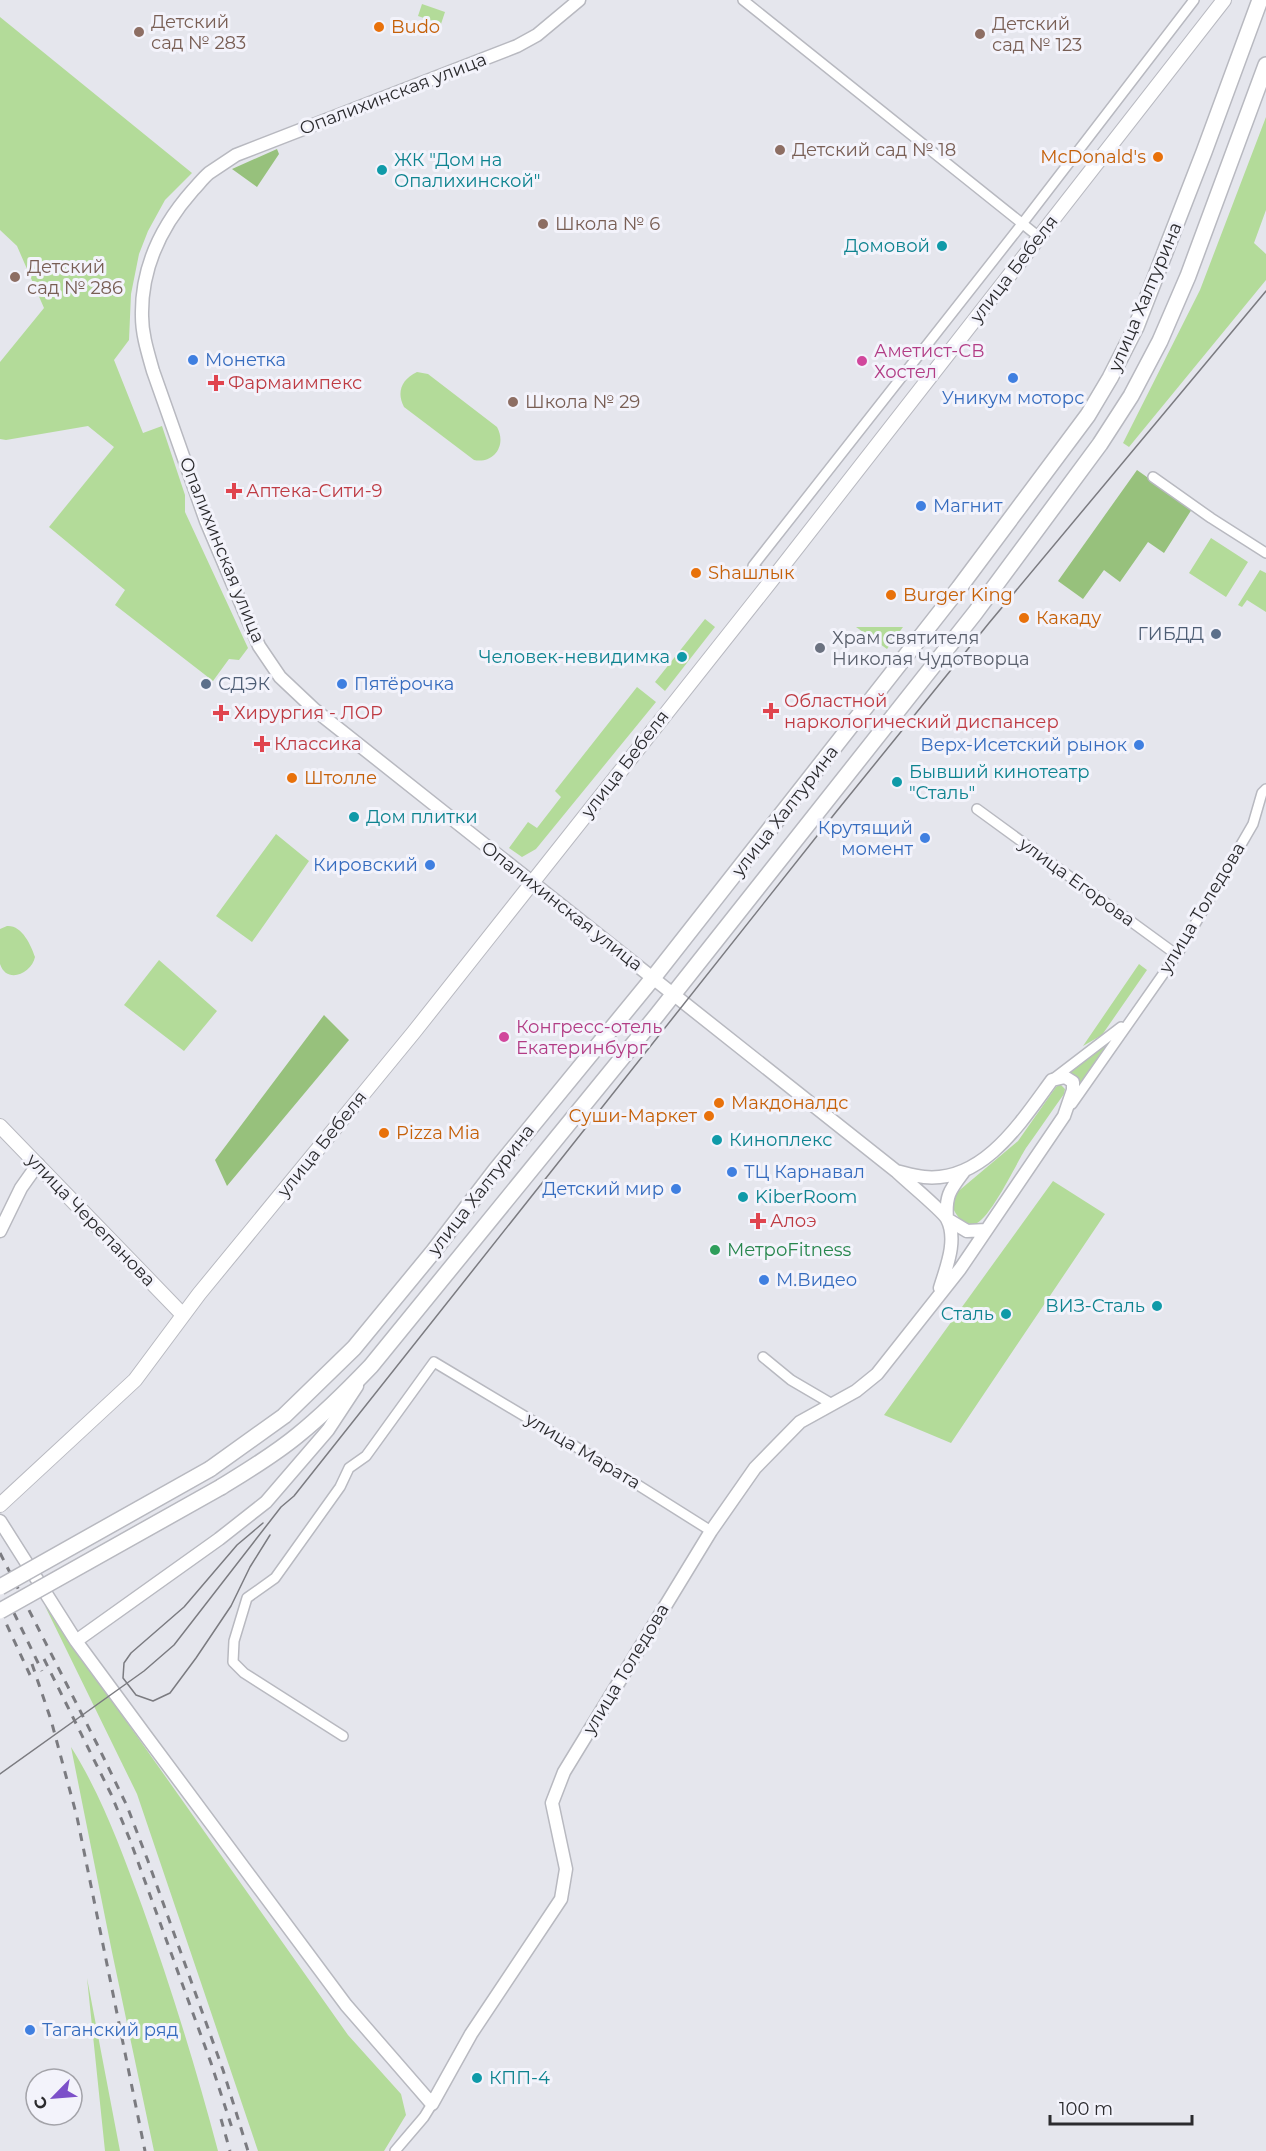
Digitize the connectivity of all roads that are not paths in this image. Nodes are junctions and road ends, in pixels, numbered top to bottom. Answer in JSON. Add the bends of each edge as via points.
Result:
{"nodes":[{"id":1,"x":579,"y":0,"type":"edge"},
{"id":2,"x":743,"y":0,"type":"edge"},
{"id":3,"x":1194,"y":0,"type":"edge"},
{"id":4,"x":1224,"y":0,"type":"edge"},
{"id":5,"x":1260,"y":0,"type":"edge"},
{"id":6,"x":1266,"y":65,"type":"edge"},
{"id":7,"x":1022,"y":224,"type":"junction"},
{"id":8,"x":1039,"y":237,"type":"junction"},
{"id":9,"x":1153,"y":477,"type":"dead end"},
{"id":10,"x":1266,"y":553,"type":"edge"},
{"id":11,"x":771,"y":581,"type":"junction"},
{"id":12,"x":1266,"y":789,"type":"edge"},
{"id":13,"x":977,"y":809,"type":"dead end"},
{"id":14,"x":532,"y":883,"type":"junction"},
{"id":15,"x":1176,"y":955,"type":"junction"},
{"id":16,"x":653,"y":978,"type":"junction"},
{"id":17,"x":673,"y":994,"type":"junction"},
{"id":18,"x":1128,"y":1022,"type":"junction"},
{"id":19,"x":1052,"y":1080,"type":"junction"},
{"id":20,"x":1064,"y":1116,"type":"junction"},
{"id":21,"x":0,"y":1126,"type":"edge"},
{"id":22,"x":38,"y":1164,"type":"junction"},
{"id":23,"x":965,"y":1170,"type":"junction"},
{"id":24,"x":896,"y":1171,"type":"junction"},
{"id":25,"x":947,"y":1219,"type":"junction"},
{"id":26,"x":986,"y":1230,"type":"junction"},
{"id":27,"x":0,"y":1231,"type":"edge"},
{"id":28,"x":938,"y":1295,"type":"junction"},
{"id":29,"x":183,"y":1315,"type":"junction"},
{"id":30,"x":763,"y":1357,"type":"dead end"},
{"id":31,"x":371,"y":1366,"type":"junction"},
{"id":32,"x":832,"y":1404,"type":"junction"},
{"id":33,"x":0,"y":1505,"type":"edge"},
{"id":34,"x":0,"y":1521,"type":"edge"},
{"id":35,"x":711,"y":1531,"type":"junction"},
{"id":36,"x":0,"y":1587,"type":"edge"},
{"id":37,"x":0,"y":1611,"type":"edge"},
{"id":38,"x":76,"y":1641,"type":"junction"},
{"id":39,"x":343,"y":1736,"type":"dead end"},
{"id":40,"x":432,"y":2104,"type":"junction"},
{"id":41,"x":395,"y":2151,"type":"edge"}],
"edges":[{"from":1,"to":14,"type":"street","name":"Опалихинская улица","via":[[517,46],[236,155],[207,175],[165,226],[153,252],[142,316],[153,371],[206,521],[259,646],[280,678]]},
{"from":2,"to":7,"type":"street"},
{"from":3,"to":7,"type":"street"},
{"from":4,"to":8,"type":"main road","name":"улица Бебеля"},
{"from":5,"to":16,"type":"main road","name":"улица Халтурина","via":[[1140,317],[1088,415],[952,598]]},
{"from":6,"to":17,"type":"main road","name":"улица Халтурина","via":[[1188,276],[1131,396],[975,613]]},
{"from":7,"to":8,"type":"street"},
{"from":7,"to":11,"type":"street","via":[[753,566]]},
{"from":8,"to":11,"type":"main road","name":"улица Бебеля"},
{"from":9,"to":10,"type":"street"},
{"from":11,"to":14,"type":"main road","name":"улица Бебеля"},
{"from":12,"to":15,"type":"street","name":"улица Толедова","via":[[1252,824]]},
{"from":13,"to":15,"type":"street","name":"улица Егорова"},
{"from":14,"to":16,"type":"street","name":"Опалихинская улица"},
{"from":14,"to":29,"type":"main road","name":"улица Бебеля"},
{"from":15,"to":18,"type":"street","name":"улица Толедова"},
{"from":16,"to":17,"type":"street","name":"Опалихинская улица"},
{"from":16,"to":36,"type":"main road","name":"улица Халтурина","bridge":true,"via":[[354,1348],[284,1416],[210,1469]]},
{"from":17,"to":24,"type":"street","name":"Опалихинская улица"},
{"from":17,"to":31,"type":"main road","name":"улица Халтурина"},
{"from":18,"to":19,"type":"street"},
{"from":18,"to":20,"type":"street","name":"улица Толедова"},
{"from":19,"to":20,"type":"street","name":"улица Толедова","via":[[1065,1077],[1072,1082]]},
{"from":19,"to":23,"type":"street","via":[[995,1151]]},
{"from":20,"to":26,"type":"street","name":"улица Толедова"},
{"from":21,"to":22,"type":"main road","name":"улица Черепанова"},
{"from":22,"to":27,"type":"street"},
{"from":22,"to":29,"type":"main road","name":"улица Черепанова"},
{"from":23,"to":24,"type":"street","via":[[924,1177]]},
{"from":23,"to":25,"type":"street","via":[[949,1191]]},
{"from":24,"to":25,"type":"street","name":"Опалихинская улица"},
{"from":25,"to":26,"type":"street","name":"Опалихинская улица","via":[[967,1231]]},
{"from":25,"to":28,"type":"street","via":[[951,1254]]},
{"from":26,"to":28,"type":"street","name":"улица Толедова"},
{"from":28,"to":32,"type":"street","name":"улица Толедова","via":[[877,1374]]},
{"from":29,"to":33,"type":"main road","name":"улица Бебеля","via":[[135,1380]]},
{"from":30,"to":32,"type":"street","via":[[791,1380]]},
{"from":31,"to":37,"type":"main road","name":"улица Халтурина","bridge":true,"via":[[337,1401],[263,1461]]},
{"from":31,"to":38,"type":"street","via":[[328,1430],[266,1502]]},
{"from":32,"to":35,"type":"street","name":"улица Толедова","via":[[800,1422],[755,1468]]},
{"from":34,"to":38,"type":"street"},
{"from":35,"to":39,"type":"street","name":"улица Марата","via":[[434,1362],[366,1456],[349,1468],[275,1578],[247,1598],[234,1641],[233,1662],[244,1673]]},
{"from":35,"to":40,"type":"street","name":"улица Толедова","via":[[564,1772],[552,1803],[566,1869],[561,1899],[471,2034]]},
{"from":38,"to":40,"type":"street","via":[[346,2005]]},
{"from":40,"to":41,"type":"street"}]}
